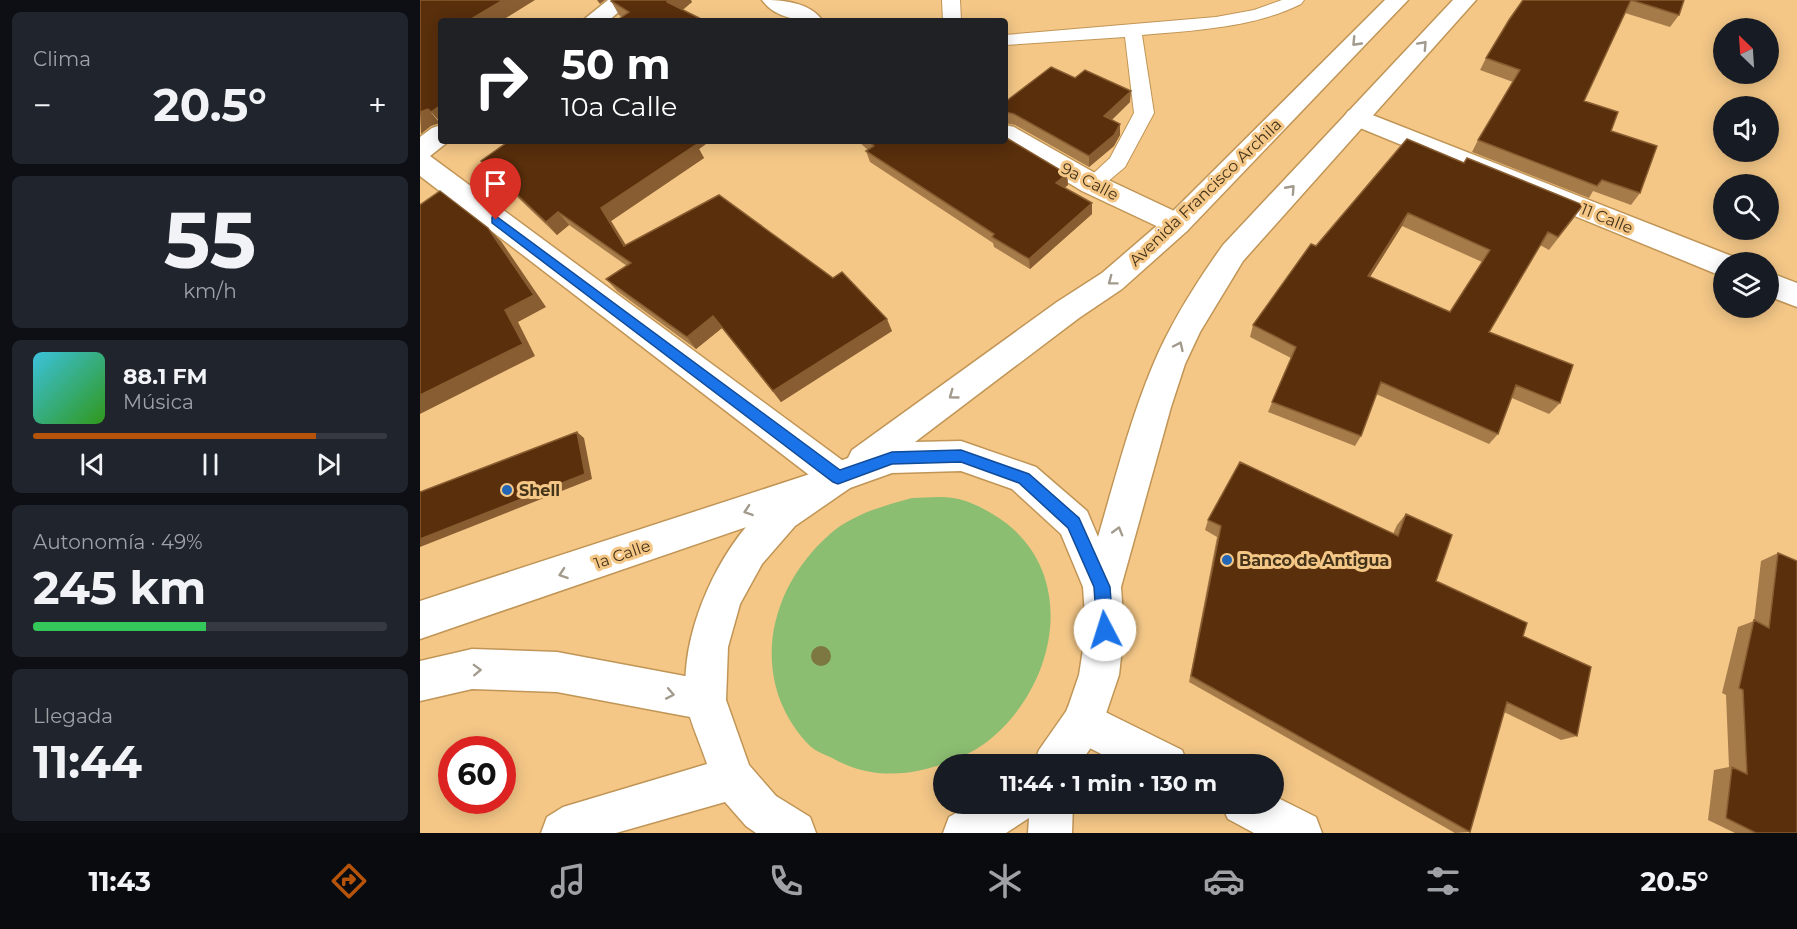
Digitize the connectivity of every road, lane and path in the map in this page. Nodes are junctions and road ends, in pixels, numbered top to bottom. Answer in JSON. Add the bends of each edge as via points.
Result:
{"nodes":[{"id":1,"x":622,"y":0,"type":"edge"},
{"id":2,"x":773,"y":0,"type":"edge"},
{"id":3,"x":951,"y":0,"type":"edge"},
{"id":4,"x":1295,"y":0,"type":"edge"},
{"id":5,"x":1397,"y":0,"type":"edge"},
{"id":6,"x":1465,"y":0,"type":"edge"},
{"id":7,"x":598,"y":18,"type":"edge"},
{"id":8,"x":806,"y":18,"type":"edge"},
{"id":9,"x":952,"y":18,"type":"edge"},
{"id":10,"x":1133,"y":31,"type":"junction"},
{"id":11,"x":1008,"y":40,"type":"edge"},
{"id":12,"x":1357,"y":117,"type":"junction"},
{"id":13,"x":1008,"y":135,"type":"edge"},
{"id":14,"x":438,"y":136,"type":"edge"},
{"id":15,"x":420,"y":150,"type":"edge"},
{"id":16,"x":420,"y":162,"type":"edge"},
{"id":17,"x":1092,"y":184,"type":"junction"},
{"id":18,"x":1177,"y":224,"type":"junction"},
{"id":19,"x":1713,"y":261,"type":"edge"},
{"id":20,"x":1779,"y":288,"type":"edge"},
{"id":21,"x":1797,"y":295,"type":"edge"},
{"id":22,"x":837,"y":478,"type":"junction"},
{"id":23,"x":1102,"y":587,"type":"junction"},
{"id":24,"x":420,"y":620,"type":"edge"},
{"id":25,"x":420,"y":681,"type":"edge"},
{"id":26,"x":706,"y":700,"type":"junction"},
{"id":27,"x":1083,"y":722,"type":"junction"},
{"id":28,"x":1061,"y":754,"type":"edge"},
{"id":29,"x":1146,"y":754,"type":"edge"},
{"id":30,"x":734,"y":778,"type":"junction"},
{"id":31,"x":996,"y":814,"type":"edge"},
{"id":32,"x":1051,"y":814,"type":"edge"},
{"id":33,"x":1263,"y":814,"type":"edge"},
{"id":34,"x":563,"y":833,"type":"edge"},
{"id":35,"x":795,"y":833,"type":"edge"},
{"id":36,"x":965,"y":833,"type":"edge"},
{"id":37,"x":1050,"y":833,"type":"edge"},
{"id":38,"x":1300,"y":833,"type":"edge"}],
"edges":[{"from":1,"to":7,"type":"main road"},
{"from":2,"to":8,"type":"main road"},
{"from":3,"to":9,"type":"lane"},
{"from":4,"to":10,"type":"lane","via":[[1286,6],[1235,19]]},
{"from":5,"to":18,"type":"main road","name":"Avenida Francisco Archila","one_way":true},
{"from":12,"to":6,"type":"main road","one_way":true},
{"from":10,"to":11,"type":"lane"},
{"from":10,"to":17,"type":"lane","via":[[1144,113],[1118,162]]},
{"from":12,"to":19,"type":"main road","name":"11 Calle"},
{"from":23,"to":12,"type":"main road","one_way":true,"via":[[1164,380],[1189,324],[1233,253]]},
{"from":13,"to":17,"type":"main road","name":"9a Calle"},
{"from":14,"to":15,"type":"main road"},
{"from":16,"to":22,"type":"main road"},
{"from":17,"to":18,"type":"main road","name":"9a Calle"},
{"from":18,"to":22,"type":"main road","name":"Avenida Francisco Archila","one_way":true,"via":[[1112,281]]},
{"from":20,"to":21,"type":"main road"},
{"from":22,"to":23,"type":"main road","name":"1a Calle","via":[[892,458],[961,456],[1024,478],[1074,523]]},
{"from":22,"to":24,"type":"main road","name":"1a Calle","one_way":true},
{"from":22,"to":26,"type":"main road","name":"Avenida Francisco Archila","via":[[776,522],[749,552],[723,597],[708,647]]},
{"from":23,"to":27,"type":"main road","via":[[1105,630],[1099,675]]},
{"from":25,"to":26,"type":"main road","one_way":true,"via":[[472,669],[557,672]]},
{"from":26,"to":30,"type":"main road"},
{"from":27,"to":28,"type":"main road"},
{"from":27,"to":29,"type":"main road"},
{"from":30,"to":34,"type":"main road","via":[[578,822]]},
{"from":30,"to":35,"type":"main road","via":[[761,811]]},
{"from":31,"to":36,"type":"main road"},
{"from":32,"to":37,"type":"main road"},
{"from":33,"to":38,"type":"main road"}]}
